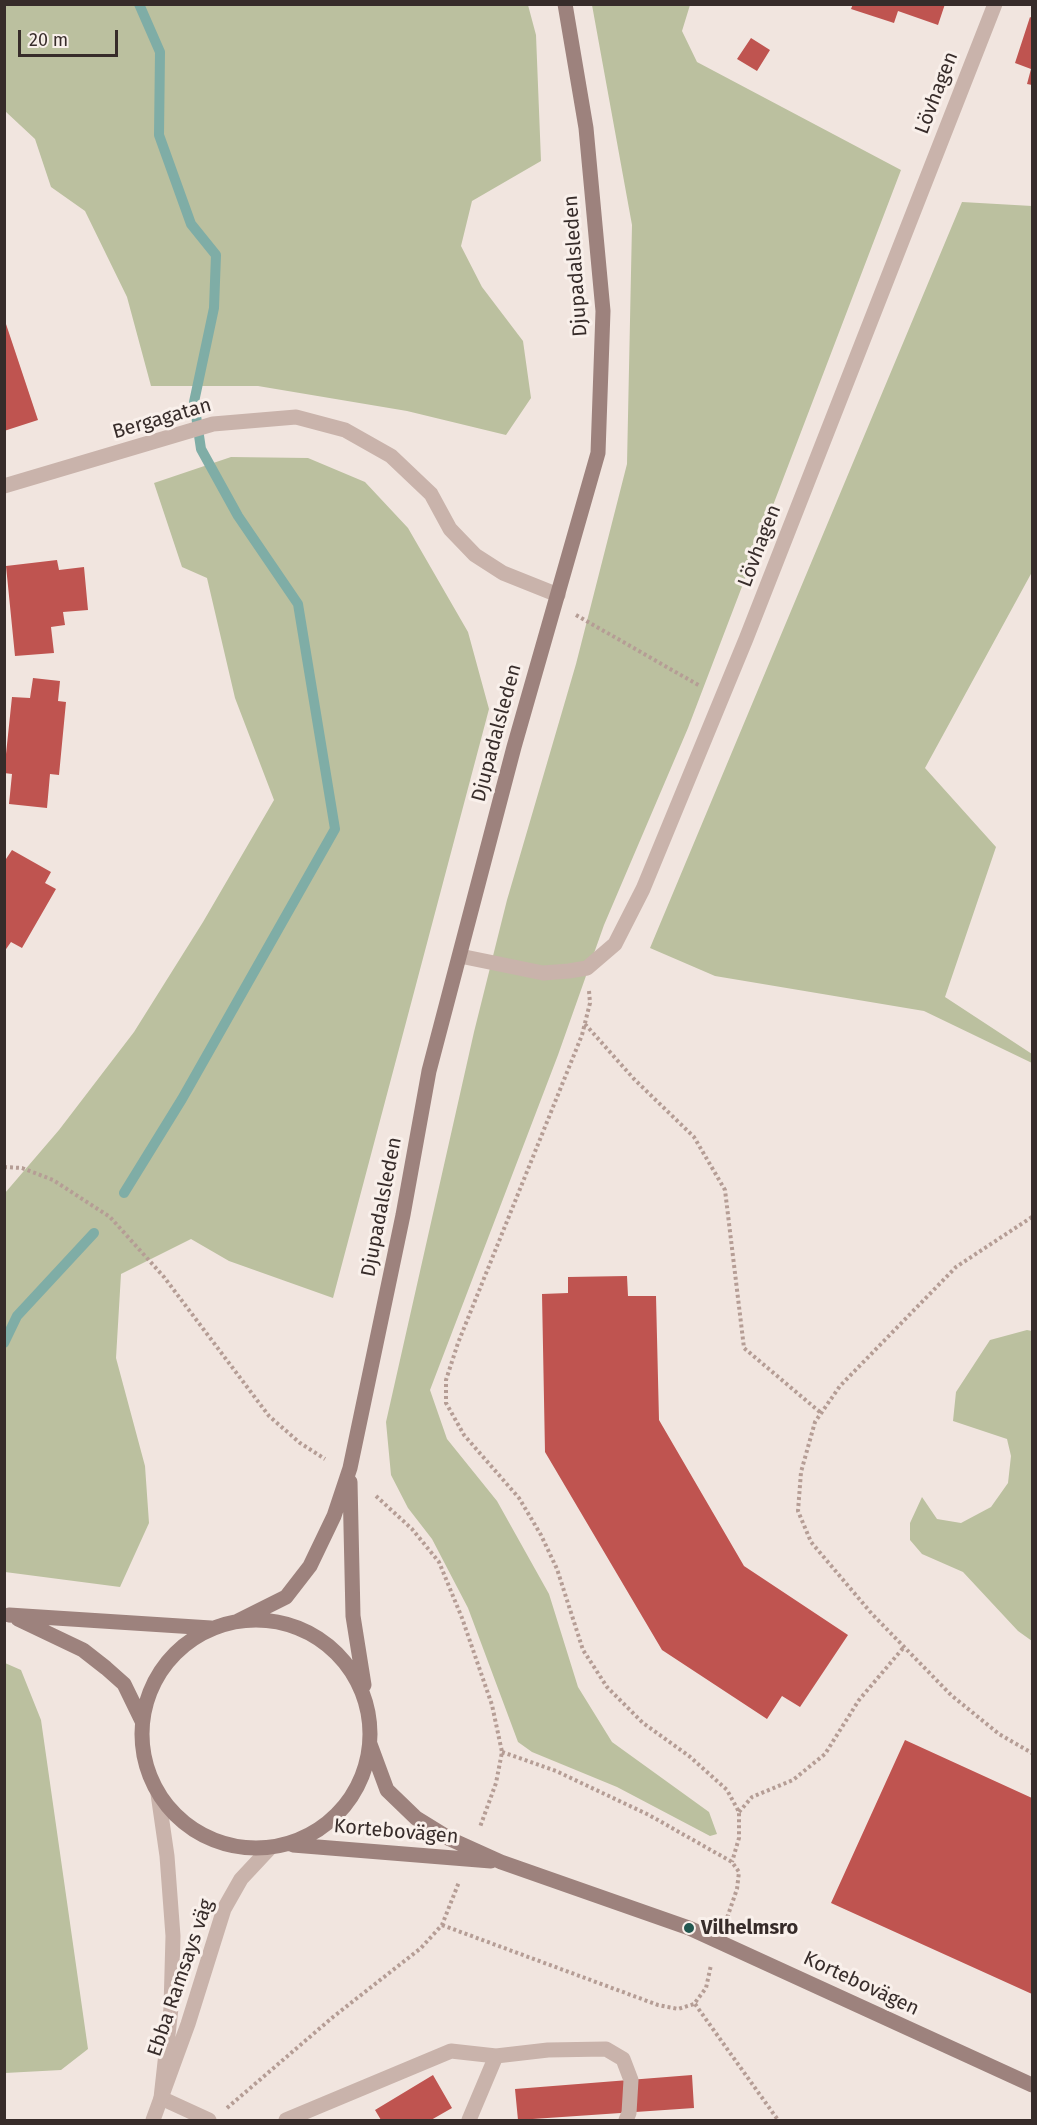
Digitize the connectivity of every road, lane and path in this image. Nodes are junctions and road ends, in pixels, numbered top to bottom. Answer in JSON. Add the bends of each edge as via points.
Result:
{"nodes":[{"id":1,"x":565,"y":4,"type":"edge"},
{"id":2,"x":994,"y":4,"type":"edge"},
{"id":3,"x":4,"y":486,"type":"edge"},
{"id":4,"x":558,"y":595,"type":"junction"},
{"id":5,"x":721,"y":698,"type":"junction"},
{"id":6,"x":460,"y":956,"type":"junction"},
{"id":7,"x":587,"y":968,"type":"junction"},
{"id":8,"x":585,"y":1023,"type":"junction"},
{"id":9,"x":4,"y":1167,"type":"edge"},
{"id":10,"x":1032,"y":1217,"type":"edge"},
{"id":11,"x":821,"y":1413,"type":"junction"},
{"id":12,"x":325,"y":1459,"type":"dead end"},
{"id":13,"x":350,"y":1468,"type":"junction"},
{"id":14,"x":371,"y":1491,"type":"dead end"},
{"id":15,"x":7,"y":1614,"type":"edge"},
{"id":16,"x":238,"y":1621,"type":"junction"},
{"id":17,"x":211,"y":1628,"type":"junction"},
{"id":18,"x":904,"y":1647,"type":"junction"},
{"id":19,"x":366,"y":1700,"type":"junction"},
{"id":20,"x":142,"y":1721,"type":"junction"},
{"id":21,"x":370,"y":1744,"type":"junction"},
{"id":22,"x":502,"y":1752,"type":"junction"},
{"id":23,"x":1032,"y":1753,"type":"edge"},
{"id":24,"x":158,"y":1794,"type":"junction"},
{"id":25,"x":740,"y":1812,"type":"junction"},
{"id":26,"x":480,"y":1827,"type":"dead end"},
{"id":27,"x":287,"y":1845,"type":"junction"},
{"id":28,"x":270,"y":1848,"type":"junction"},
{"id":29,"x":501,"y":1862,"type":"junction"},
{"id":30,"x":732,"y":1862,"type":"junction"},
{"id":31,"x":459,"y":1882,"type":"dead end"},
{"id":32,"x":442,"y":1925,"type":"junction"},
{"id":33,"x":718,"y":1942,"type":"junction"},
{"id":34,"x":694,"y":2004,"type":"junction"},
{"id":35,"x":496,"y":2056,"type":"junction"},
{"id":36,"x":1032,"y":2085,"type":"edge"},
{"id":37,"x":161,"y":2098,"type":"junction"},
{"id":38,"x":216,"y":2118,"type":"edge"},
{"id":39,"x":153,"y":2121,"type":"edge"},
{"id":40,"x":286,"y":2121,"type":"edge"},
{"id":41,"x":469,"y":2121,"type":"edge"},
{"id":42,"x":626,"y":2121,"type":"edge"},
{"id":43,"x":778,"y":2121,"type":"edge"}],
"edges":[{"from":1,"to":4,"type":"street","name":"Djupadalsleden","via":[[586,128],[603,311],[598,453]]},
{"from":2,"to":5,"type":"street","name":"Lövhagen"},
{"from":3,"to":4,"type":"street","name":"Bergagatan","via":[[213,424],[296,417],[345,430],[391,456],[431,494],[450,530],[475,555],[502,573]]},
{"from":4,"to":5,"type":"path","via":[[581,620]]},
{"from":4,"to":6,"type":"street","name":"Djupadalsleden"},
{"from":5,"to":7,"type":"street","name":"Lövhagen","via":[[643,889],[615,944]]},
{"from":6,"to":7,"type":"street","via":[[543,973]]},
{"from":6,"to":13,"type":"street","name":"Djupadalsleden","via":[[429,1071]]},
{"from":7,"to":8,"type":"path","via":[[590,1003]]},
{"from":8,"to":11,"type":"path","via":[[634,1079],[694,1137],[725,1190],[744,1348]]},
{"from":8,"to":25,"type":"path","via":[[458,1343],[446,1380],[446,1403],[464,1435],[519,1498],[542,1535],[583,1650],[607,1687],[643,1723],[727,1790]]},
{"from":9,"to":12,"type":"path","via":[[22,1168],[53,1180],[110,1217],[164,1277],[269,1416]]},
{"from":10,"to":11,"type":"path","via":[[956,1267],[840,1386]]},
{"from":11,"to":18,"type":"path","via":[[801,1472],[798,1510],[811,1542]]},
{"from":13,"to":16,"type":"street","name":"Djupadalsleden","via":[[334,1516],[310,1566],[286,1597]]},
{"from":13,"to":19,"type":"street","name":"Djupadalsleden","via":[[353,1616]]},
{"from":14,"to":22,"type":"path","via":[[412,1529],[439,1562],[492,1705]]},
{"from":15,"to":17,"type":"street"},
{"from":15,"to":20,"type":"street","via":[[83,1650],[106,1668],[124,1684]]},
{"from":16,"to":17,"type":"street"},
{"from":16,"to":19,"type":"street","via":[[276,1621],[310,1633],[349,1666]]},
{"from":17,"to":20,"type":"street","via":[[190,1640],[165,1665],[151,1689]]},
{"from":18,"to":23,"type":"path","via":[[951,1695],[999,1734]]},
{"from":18,"to":25,"type":"path","via":[[859,1700],[825,1754],[793,1780],[752,1797]]},
{"from":19,"to":21,"type":"street","name":"Djupadalsleden"},
{"from":20,"to":24,"type":"street","via":[[148,1773]]},
{"from":21,"to":27,"type":"street","via":[[362,1777],[348,1803],[324,1827]]},
{"from":21,"to":29,"type":"street","name":"Kortebovägen","via":[[387,1790],[416,1818],[450,1839]]},
{"from":22,"to":26,"type":"path"},
{"from":22,"to":30,"type":"path","via":[[556,1771],[649,1815]]},
{"from":24,"to":28,"type":"street","via":[[183,1823],[219,1843]]},
{"from":24,"to":37,"type":"street","name":"Ebba Ramsays väg","via":[[173,1936],[171,2008]]},
{"from":25,"to":30,"type":"path","via":[[739,1838]]},
{"from":27,"to":28,"type":"street"},
{"from":27,"to":29,"type":"street","name":"Kortebovägen"},
{"from":28,"to":37,"type":"street","name":"Ebba Ramsays väg","via":[[241,1879],[224,1909]]},
{"from":29,"to":33,"type":"street","name":"Kortebovägen","via":[[689,1928]]},
{"from":30,"to":33,"type":"path","via":[[739,1872],[737,1889]]},
{"from":31,"to":32,"type":"path"},
{"from":32,"to":34,"type":"path","via":[[658,2005],[678,2009]]},
{"from":32,"to":38,"type":"path","via":[[420,1948]]},
{"from":33,"to":34,"type":"path","via":[[706,1988]]},
{"from":33,"to":36,"type":"street","name":"Kortebovägen"},
{"from":34,"to":43,"type":"path"},
{"from":35,"to":40,"type":"street","via":[[451,2051]]},
{"from":35,"to":41,"type":"street"},
{"from":35,"to":42,"type":"street","via":[[606,2049],[623,2059],[631,2080]]},
{"from":37,"to":38,"type":"street"},
{"from":37,"to":39,"type":"street","name":"Ebba Ramsays väg"}]}
